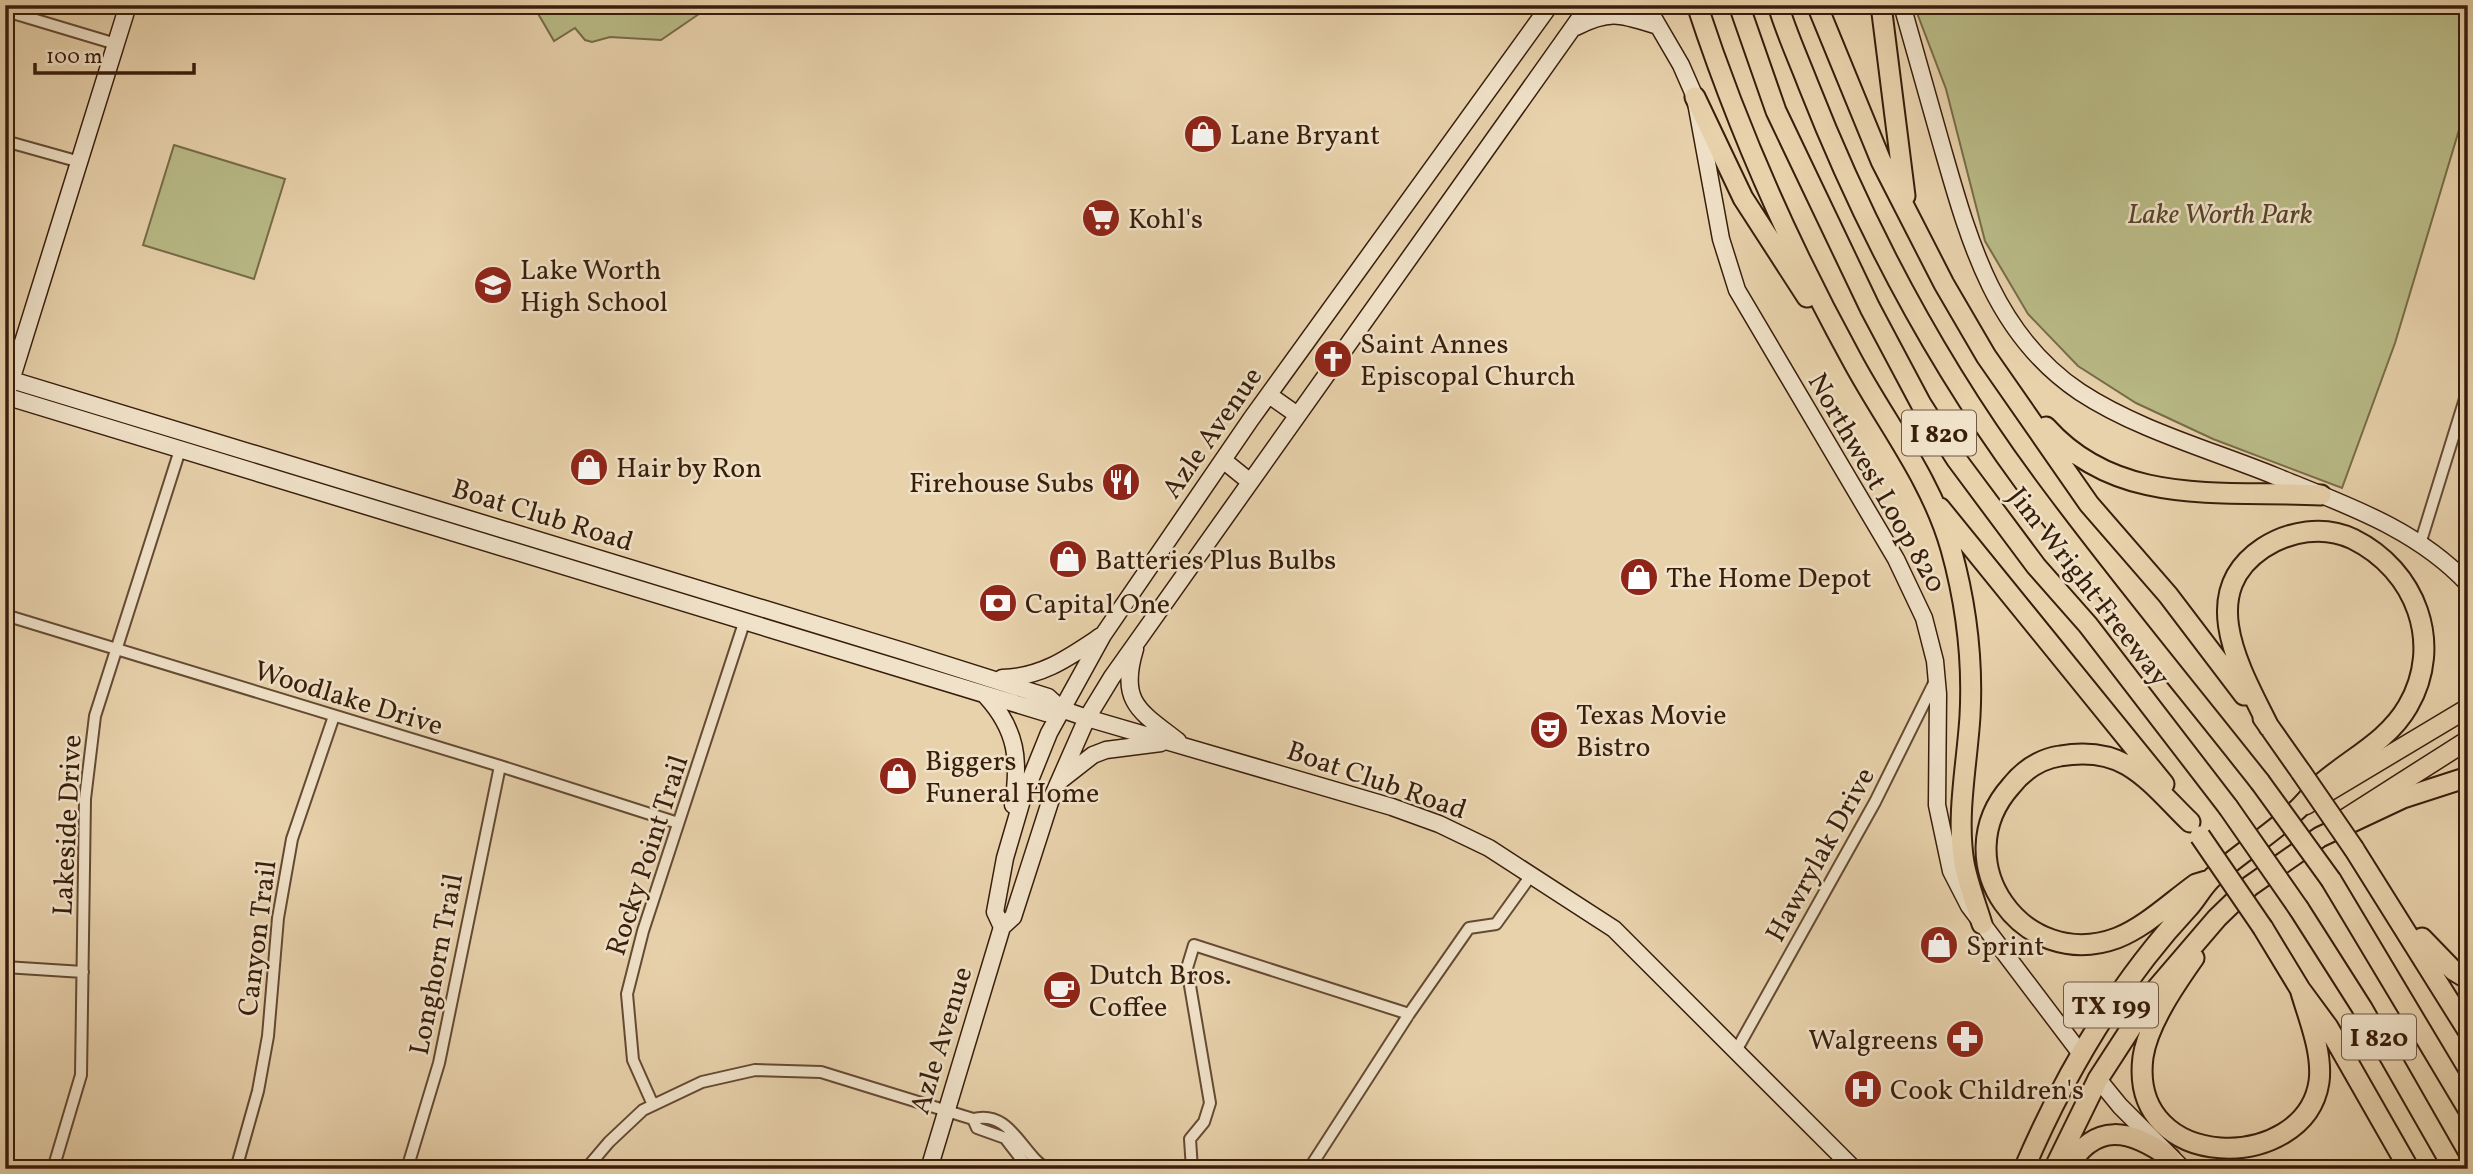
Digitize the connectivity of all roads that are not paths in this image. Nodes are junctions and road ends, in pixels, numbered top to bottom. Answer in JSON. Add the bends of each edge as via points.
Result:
{"nodes":[{"id":1,"x":128,"y":5,"type":"edge"},
{"id":2,"x":1550,"y":5,"type":"edge"},
{"id":3,"x":1589,"y":5,"type":"edge"},
{"id":4,"x":1646,"y":5,"type":"edge"},
{"id":5,"x":1697,"y":5,"type":"edge"},
{"id":6,"x":1739,"y":5,"type":"edge"},
{"id":7,"x":1778,"y":5,"type":"edge"},
{"id":8,"x":1817,"y":5,"type":"edge"},
{"id":9,"x":1881,"y":5,"type":"edge"},
{"id":10,"x":1902,"y":5,"type":"edge"},
{"id":11,"x":16,"y":14,"type":"dead end"},
{"id":12,"x":1658,"y":26,"type":"junction"},
{"id":13,"x":1571,"y":30,"type":"junction"},
{"id":14,"x":116,"y":44,"type":"junction"},
{"id":15,"x":1695,"y":97,"type":"junction"},
{"id":16,"x":5,"y":141,"type":"edge"},
{"id":17,"x":80,"y":162,"type":"junction"},
{"id":18,"x":1908,"y":215,"type":"junction"},
{"id":19,"x":1851,"y":358,"type":"junction"},
{"id":20,"x":8,"y":379,"type":"edge"},
{"id":21,"x":2468,"y":389,"type":"edge"},
{"id":22,"x":2007,"y":390,"type":"junction"},
{"id":23,"x":1269,"y":395,"type":"junction"},
{"id":24,"x":6,"y":397,"type":"edge"},
{"id":25,"x":1296,"y":414,"type":"junction"},
{"id":26,"x":180,"y":450,"type":"junction"},
{"id":27,"x":1223,"y":460,"type":"junction"},
{"id":28,"x":1249,"y":481,"type":"junction"},
{"id":29,"x":2321,"y":495,"type":"junction"},
{"id":30,"x":1935,"y":502,"type":"junction"},
{"id":31,"x":2420,"y":544,"type":"junction"},
{"id":32,"x":2468,"y":584,"type":"edge"},
{"id":33,"x":5,"y":615,"type":"edge"},
{"id":34,"x":745,"y":620,"type":"junction"},
{"id":35,"x":1103,"y":635,"type":"junction"},
{"id":36,"x":1139,"y":637,"type":"junction"},
{"id":37,"x":115,"y":649,"type":"junction"},
{"id":38,"x":1937,"y":679,"type":"junction"},
{"id":39,"x":987,"y":686,"type":"junction"},
{"id":40,"x":2468,"y":708,"type":"edge"},
{"id":41,"x":1061,"y":709,"type":"junction"},
{"id":42,"x":334,"y":716,"type":"junction"},
{"id":43,"x":1087,"y":718,"type":"junction"},
{"id":44,"x":2269,"y":727,"type":"junction"},
{"id":45,"x":2468,"y":740,"type":"edge"},
{"id":46,"x":1185,"y":746,"type":"junction"},
{"id":47,"x":500,"y":766,"type":"junction"},
{"id":48,"x":2468,"y":777,"type":"edge"},
{"id":49,"x":1059,"y":782,"type":"junction"},
{"id":50,"x":2299,"y":808,"type":"junction"},
{"id":51,"x":678,"y":823,"type":"junction"},
{"id":52,"x":2195,"y":829,"type":"junction"},
{"id":53,"x":2320,"y":837,"type":"junction"},
{"id":54,"x":1004,"y":859,"type":"junction"},
{"id":55,"x":1532,"y":874,"type":"junction"},
{"id":56,"x":2370,"y":874,"type":"junction"},
{"id":57,"x":2210,"y":879,"type":"junction"},
{"id":58,"x":2250,"y":886,"type":"junction"},
{"id":59,"x":1982,"y":924,"type":"junction"},
{"id":60,"x":1002,"y":927,"type":"junction"},
{"id":61,"x":5,"y":967,"type":"edge"},
{"id":62,"x":83,"y":972,"type":"junction"},
{"id":63,"x":2468,"y":979,"type":"edge"},
{"id":64,"x":2300,"y":989,"type":"junction"},
{"id":65,"x":1409,"y":1014,"type":"junction"},
{"id":66,"x":2468,"y":1031,"type":"edge"},
{"id":67,"x":1737,"y":1049,"type":"junction"},
{"id":68,"x":2081,"y":1054,"type":"junction"},
{"id":69,"x":2098,"y":1079,"type":"junction"},
{"id":70,"x":653,"y":1105,"type":"junction"},
{"id":71,"x":2468,"y":1109,"type":"edge"},
{"id":72,"x":946,"y":1111,"type":"junction"},
{"id":73,"x":1013,"y":1139,"type":"junction"},
{"id":74,"x":2177,"y":1163,"type":"edge"},
{"id":75,"x":53,"y":1169,"type":"edge"},
{"id":76,"x":236,"y":1169,"type":"edge"},
{"id":77,"x":407,"y":1169,"type":"edge"},
{"id":78,"x":586,"y":1169,"type":"edge"},
{"id":79,"x":929,"y":1169,"type":"edge"},
{"id":80,"x":1029,"y":1169,"type":"edge"},
{"id":81,"x":1048,"y":1169,"type":"edge"},
{"id":82,"x":1192,"y":1169,"type":"edge"},
{"id":83,"x":1309,"y":1169,"type":"edge"},
{"id":84,"x":1854,"y":1169,"type":"edge"},
{"id":85,"x":2024,"y":1169,"type":"edge"},
{"id":86,"x":2054,"y":1169,"type":"edge"},
{"id":87,"x":2067,"y":1169,"type":"edge"},
{"id":88,"x":2409,"y":1169,"type":"edge"},
{"id":89,"x":2454,"y":1169,"type":"edge"}],
"edges":[{"from":1,"to":14,"type":"main road"},
{"from":2,"to":23,"type":"main road","name":"Azle Avenue"},
{"from":3,"to":13,"type":"main road","name":"Azle Avenue"},
{"from":4,"to":12,"type":"main road","name":"Northwest Loop 820"},
{"from":5,"to":19,"type":"highway","via":[[1751,151]]},
{"from":6,"to":89,"type":"highway","name":"Jim Wright Freeway","number":"I 820","bridge":true,"via":[[1776,111],[1921,404],[2036,566],[2088,625],[2228,807],[2362,1008]]},
{"from":7,"to":71,"type":"highway","name":"Jim Wright Freeway","number":"I 820","bridge":true,"via":[[1861,207],[1964,392],[2079,555],[2260,782],[2331,880]]},
{"from":8,"to":18,"type":"highway"},
{"from":9,"to":18,"type":"highway"},
{"from":10,"to":29,"type":"main road","via":[[1969,241],[1994,298],[2029,345],[2063,379],[2101,404]]},
{"from":11,"to":14,"type":"street"},
{"from":12,"to":13,"type":"main road","via":[[1600,15]]},
{"from":12,"to":15,"type":"main road","name":"Northwest Loop 820"},
{"from":13,"to":25,"type":"main road","name":"Azle Avenue"},
{"from":14,"to":17,"type":"main road"},
{"from":15,"to":19,"type":"highway","via":[[1748,206]]},
{"from":15,"to":38,"type":"main road","name":"Northwest Loop 820","via":[[1721,239],[1737,290],[1913,590],[1928,630]]},
{"from":16,"to":17,"type":"street"},
{"from":17,"to":20,"type":"main road"},
{"from":18,"to":22,"type":"highway"},
{"from":19,"to":30,"type":"highway"},
{"from":20,"to":24,"type":"main road"},
{"from":20,"to":39,"type":"main road","name":"Boat Club Road"},
{"from":21,"to":31,"type":"street"},
{"from":22,"to":29,"type":"highway","via":[[2065,447],[2094,466],[2138,484],[2193,493]]},
{"from":22,"to":44,"type":"highway","via":[[2088,504],[2168,595]]},
{"from":23,"to":25,"type":"main road"},
{"from":23,"to":27,"type":"main road","name":"Azle Avenue"},
{"from":24,"to":26,"type":"main road","name":"Boat Club Road"},
{"from":25,"to":28,"type":"main road","name":"Azle Avenue"},
{"from":26,"to":34,"type":"main road","name":"Boat Club Road"},
{"from":26,"to":37,"type":"street","name":"Lakeside Drive"},
{"from":27,"to":28,"type":"main road"},
{"from":27,"to":35,"type":"main road","name":"Azle Avenue"},
{"from":28,"to":36,"type":"main road","name":"Azle Avenue"},
{"from":29,"to":31,"type":"main road","via":[[2383,521]]},
{"from":30,"to":52,"type":"highway"},
{"from":30,"to":59,"type":"highway","via":[[1951,548],[1969,639],[1970,715],[1962,794],[1964,863]]},
{"from":31,"to":32,"type":"main road"},
{"from":33,"to":37,"type":"street","name":"Woodlake Drive"},
{"from":34,"to":39,"type":"main road","name":"Boat Club Road"},
{"from":34,"to":51,"type":"street","name":"Rocky Point Trail"},
{"from":35,"to":39,"type":"main road","via":[[1039,674]]},
{"from":35,"to":41,"type":"main road","name":"Azle Avenue"},
{"from":36,"to":43,"type":"main road","name":"Azle Avenue"},
{"from":36,"to":46,"type":"main road","name":"Azle Avenue","via":[[1129,681],[1132,699],[1140,713]]},
{"from":37,"to":42,"type":"street","name":"Woodlake Drive"},
{"from":37,"to":62,"type":"street","name":"Lakeside Drive","via":[[88,759]]},
{"from":38,"to":59,"type":"main road","name":"Northwest Loop 820","via":[[1938,818],[1951,871]]},
{"from":38,"to":67,"type":"street","name":"Hawrylak Drive","via":[[1875,802]]},
{"from":39,"to":41,"type":"main road","name":"Boat Club Road","via":[[1046,713]]},
{"from":39,"to":54,"type":"main road","via":[[1009,726],[1015,748],[1016,785]]},
{"from":40,"to":50,"type":"main road","number":"TX 199"},
{"from":41,"to":43,"type":"main road","name":"Boat Club Road"},
{"from":41,"to":54,"type":"main road","name":"Azle Avenue","via":[[1038,756]]},
{"from":42,"to":47,"type":"street","name":"Woodlake Drive"},
{"from":42,"to":76,"type":"street","name":"Canyon Trail","via":[[292,839],[278,918],[268,1036]]},
{"from":43,"to":46,"type":"main road","name":"Boat Club Road"},
{"from":43,"to":49,"type":"main road","name":"Azle Avenue"},
{"from":44,"to":50,"type":"highway","via":[[2228,635],[2231,592],[2242,569],[2279,538],[2324,531],[2350,537],[2375,552],[2412,593],[2425,645],[2421,674],[2408,706],[2390,730],[2322,783]]},
{"from":44,"to":56,"type":"highway","bridge":true},
{"from":45,"to":53,"type":"main road","number":"TX 199"},
{"from":46,"to":49,"type":"main road","name":"Azle Avenue","via":[[1161,743],[1106,750]]},
{"from":46,"to":55,"type":"main road","name":"Boat Club Road","via":[[1415,815]]},
{"from":47,"to":51,"type":"street","name":"Woodlake Drive"},
{"from":47,"to":77,"type":"street","name":"Longhorn Trail","via":[[439,1063]]},
{"from":48,"to":53,"type":"highway","via":[[2403,799]]},
{"from":49,"to":60,"type":"main road","name":"Azle Avenue","via":[[1013,917]]},
{"from":50,"to":57,"type":"highway","number":"TX 199"},
{"from":51,"to":70,"type":"street","name":"Rocky Point Trail","via":[[627,994],[633,1060]]},
{"from":52,"to":57,"type":"highway","via":[[2126,764],[2090,753],[2054,757],[2027,770],[2004,794],[1988,828],[1986,864],[1994,888],[2020,922],[2052,940],[2076,945],[2118,937]]},
{"from":52,"to":64,"type":"highway","bridge":true},
{"from":53,"to":58,"type":"highway","number":"TX 199"},
{"from":54,"to":60,"type":"main road","name":"Azle Avenue","via":[[995,912]]},
{"from":55,"to":65,"type":"street","via":[[1496,924],[1469,928]]},
{"from":55,"to":67,"type":"main road","name":"Boat Club Road","via":[[1614,929]]},
{"from":56,"to":63,"type":"highway","via":[[2398,902],[2437,955]]},
{"from":56,"to":66,"type":"highway"},
{"from":57,"to":68,"type":"highway","number":"TX 199","via":[[2129,979]]},
{"from":58,"to":64,"type":"highway","via":[[2187,970],[2156,1022],[2144,1054],[2152,1113],[2182,1145],[2233,1160],[2260,1156],[2293,1136],[2315,1101],[2319,1063]]},
{"from":58,"to":69,"type":"highway","number":"TX 199","via":[[2180,958]]},
{"from":59,"to":68,"type":"main road","name":"Northwest Loop 820"},
{"from":60,"to":72,"type":"main road","name":"Azle Avenue"},
{"from":61,"to":62,"type":"street"},
{"from":62,"to":75,"type":"street","name":"Lakeside Drive","via":[[81,1076]]},
{"from":64,"to":88,"type":"highway","via":[[2328,1027]]},
{"from":65,"to":82,"type":"street","via":[[1194,945],[1187,968],[1210,1103],[1204,1122],[1190,1139]]},
{"from":65,"to":83,"type":"street"},
{"from":67,"to":84,"type":"main road","name":"Boat Club Road"},
{"from":68,"to":85,"type":"highway","number":"TX 199"},
{"from":69,"to":74,"type":"main road"},
{"from":69,"to":86,"type":"highway","number":"TX 199"},
{"from":70,"to":72,"type":"street","via":[[702,1082],[771,1068],[821,1072]]},
{"from":70,"to":78,"type":"street","via":[[609,1142]]},
{"from":72,"to":73,"type":"street","via":[[999,1123]]},
{"from":72,"to":79,"type":"main road","name":"Azle Avenue"},
{"from":73,"to":80,"type":"street"},
{"from":73,"to":81,"type":"street"},
{"from":74,"to":87,"type":"highway","via":[[2134,1137],[2104,1135],[2077,1151]]}]}
